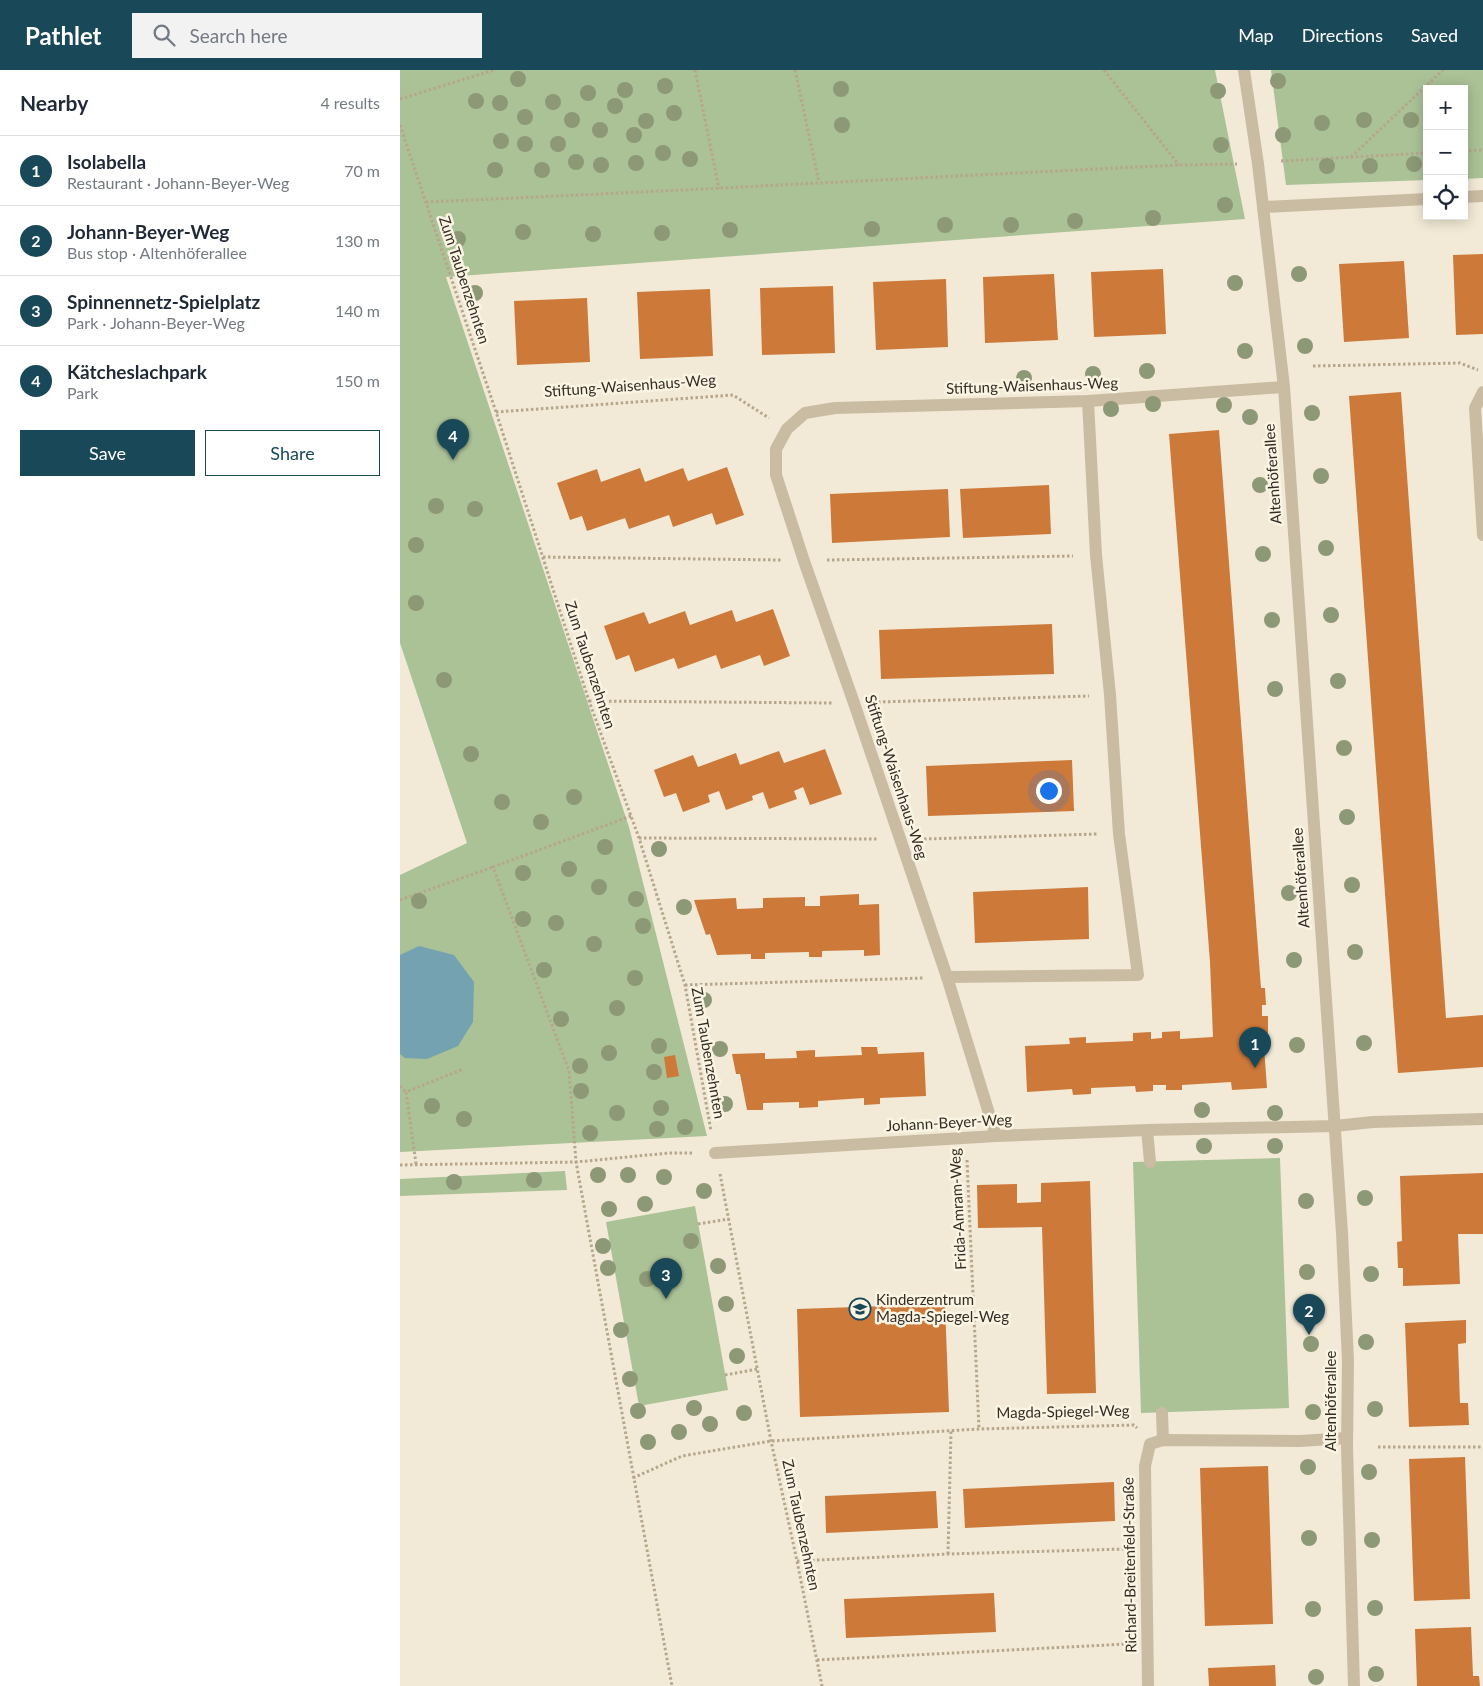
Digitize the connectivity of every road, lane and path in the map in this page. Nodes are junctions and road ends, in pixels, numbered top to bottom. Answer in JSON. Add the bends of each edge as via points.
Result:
{"nodes":[{"id":1,"x":494,"y":70,"type":"edge"},
{"id":2,"x":695,"y":70,"type":"edge"},
{"id":3,"x":795,"y":70,"type":"edge"},
{"id":4,"x":1104,"y":70,"type":"edge"},
{"id":5,"x":1244,"y":70,"type":"edge"},
{"id":6,"x":1443,"y":70,"type":"edge"},
{"id":7,"x":400,"y":99,"type":"edge"},
{"id":8,"x":400,"y":125,"type":"edge"},
{"id":9,"x":1483,"y":150,"type":"edge"},
{"id":10,"x":1468,"y":151,"type":"edge"},
{"id":11,"x":1423,"y":153,"type":"edge"},
{"id":12,"x":1351,"y":157,"type":"junction"},
{"id":13,"x":1297,"y":160,"type":"dead end"},
{"id":14,"x":1179,"y":165,"type":"junction"},
{"id":15,"x":1211,"y":165,"type":"dead end"},
{"id":16,"x":819,"y":182,"type":"junction"},
{"id":17,"x":719,"y":189,"type":"junction"},
{"id":18,"x":1483,"y":196,"type":"edge"},
{"id":19,"x":1468,"y":197,"type":"edge"},
{"id":20,"x":1423,"y":199,"type":"edge"},
{"id":21,"x":426,"y":202,"type":"junction"},
{"id":22,"x":1263,"y":207,"type":"junction"},
{"id":23,"x":1314,"y":366,"type":"dead end"},
{"id":24,"x":1483,"y":372,"type":"edge"},
{"id":25,"x":1284,"y":387,"type":"junction"},
{"id":26,"x":1483,"y":392,"type":"edge"},
{"id":27,"x":1088,"y":401,"type":"junction"},
{"id":28,"x":496,"y":412,"type":"junction"},
{"id":29,"x":787,"y":429,"type":"junction"},
{"id":30,"x":1483,"y":536,"type":"edge"},
{"id":31,"x":631,"y":816,"type":"junction"},
{"id":32,"x":493,"y":867,"type":"junction"},
{"id":33,"x":400,"y":900,"type":"edge"},
{"id":34,"x":947,"y":977,"type":"junction"},
{"id":35,"x":685,"y":985,"type":"junction"},
{"id":36,"x":463,"y":1069,"type":"dead end"},
{"id":37,"x":400,"y":1086,"type":"edge"},
{"id":38,"x":406,"y":1092,"type":"junction"},
{"id":39,"x":1483,"y":1119,"type":"edge"},
{"id":40,"x":1335,"y":1126,"type":"junction"},
{"id":41,"x":1148,"y":1130,"type":"junction"},
{"id":42,"x":996,"y":1136,"type":"junction"},
{"id":43,"x":966,"y":1138,"type":"junction"},
{"id":44,"x":715,"y":1153,"type":"junction"},
{"id":45,"x":576,"y":1162,"type":"junction"},
{"id":46,"x":1150,"y":1162,"type":"dead end"},
{"id":47,"x":416,"y":1164,"type":"junction"},
{"id":48,"x":400,"y":1165,"type":"edge"},
{"id":49,"x":729,"y":1219,"type":"junction"},
{"id":50,"x":698,"y":1224,"type":"dead end"},
{"id":51,"x":758,"y":1369,"type":"junction"},
{"id":52,"x":725,"y":1375,"type":"dead end"},
{"id":53,"x":1162,"y":1413,"type":"dead end"},
{"id":54,"x":979,"y":1430,"type":"junction"},
{"id":55,"x":951,"y":1431,"type":"junction"},
{"id":56,"x":1347,"y":1438,"type":"junction"},
{"id":57,"x":1163,"y":1440,"type":"junction"},
{"id":58,"x":771,"y":1442,"type":"junction"},
{"id":59,"x":1150,"y":1444,"type":"junction"},
{"id":60,"x":1483,"y":1446,"type":"edge"},
{"id":61,"x":1378,"y":1447,"type":"dead end"},
{"id":62,"x":633,"y":1478,"type":"junction"},
{"id":63,"x":1145,"y":1548,"type":"junction"},
{"id":64,"x":948,"y":1554,"type":"junction"},
{"id":65,"x":797,"y":1561,"type":"junction"},
{"id":66,"x":1147,"y":1643,"type":"junction"},
{"id":67,"x":817,"y":1660,"type":"junction"},
{"id":68,"x":672,"y":1686,"type":"edge"},
{"id":69,"x":822,"y":1686,"type":"edge"},
{"id":70,"x":1148,"y":1686,"type":"edge"},
{"id":71,"x":1354,"y":1686,"type":"edge"}],
"edges":[{"from":1,"to":7,"type":"path"},
{"from":2,"to":17,"type":"path"},
{"from":3,"to":16,"type":"path"},
{"from":4,"to":14,"type":"path"},
{"from":5,"to":22,"type":"street","name":"Altenhöferallee"},
{"from":6,"to":12,"type":"path"},
{"from":8,"to":21,"type":"path","name":"Zum Taubenzehnten"},
{"from":9,"to":10,"type":"path"},
{"from":11,"to":12,"type":"path"},
{"from":12,"to":13,"type":"path"},
{"from":14,"to":15,"type":"path"},
{"from":14,"to":16,"type":"path"},
{"from":16,"to":17,"type":"path"},
{"from":17,"to":21,"type":"path"},
{"from":18,"to":19,"type":"street"},
{"from":20,"to":22,"type":"street"},
{"from":21,"to":28,"type":"path","name":"Zum Taubenzehnten"},
{"from":22,"to":25,"type":"street","name":"Altenhöferallee"},
{"from":23,"to":24,"type":"path","via":[[1460,363]]},
{"from":25,"to":27,"type":"street","name":"Stiftung-Waisenhaus-Weg"},
{"from":25,"to":40,"type":"street","name":"Altenhöferallee"},
{"from":26,"to":30,"type":"street","via":[[1475,408]]},
{"from":27,"to":29,"type":"street","name":"Stiftung-Waisenhaus-Weg","via":[[835,408],[805,413]]},
{"from":27,"to":34,"type":"street","via":[[1096,556],[1119,834],[1138,975]]},
{"from":28,"to":29,"type":"path","name":"Stiftung-Waisenhaus-Weg","via":[[733,395]]},
{"from":28,"to":31,"type":"path","name":"Zum Taubenzehnten","via":[[589,701]]},
{"from":29,"to":34,"type":"street","name":"Stiftung-Waisenhaus-Weg","via":[[776,449],[776,475]]},
{"from":31,"to":32,"type":"path"},
{"from":31,"to":35,"type":"path","name":"Zum Taubenzehnten"},
{"from":32,"to":33,"type":"path"},
{"from":32,"to":45,"type":"path","via":[[569,1071]]},
{"from":34,"to":35,"type":"path"},
{"from":34,"to":42,"type":"street","name":"Stiftung-Waisenhaus-Weg"},
{"from":35,"to":44,"type":"path","name":"Zum Taubenzehnten"},
{"from":36,"to":38,"type":"path"},
{"from":37,"to":38,"type":"path"},
{"from":38,"to":47,"type":"path"},
{"from":39,"to":40,"type":"street","name":"Johann-Beyer-Weg"},
{"from":40,"to":41,"type":"street","name":"Johann-Beyer-Weg"},
{"from":40,"to":56,"type":"street","name":"Altenhöferallee","via":[[1348,1361]]},
{"from":41,"to":42,"type":"street","name":"Johann-Beyer-Weg"},
{"from":41,"to":46,"type":"street"},
{"from":42,"to":43,"type":"street","name":"Johann-Beyer-Weg"},
{"from":43,"to":44,"type":"street","name":"Johann-Beyer-Weg"},
{"from":43,"to":54,"type":"path","name":"Frida-Amram-Weg"},
{"from":44,"to":45,"type":"path","via":[[669,1153]]},
{"from":44,"to":49,"type":"path","name":"Zum Taubenzehnten"},
{"from":45,"to":47,"type":"path"},
{"from":45,"to":62,"type":"path"},
{"from":47,"to":48,"type":"path"},
{"from":49,"to":50,"type":"path"},
{"from":49,"to":51,"type":"path","name":"Zum Taubenzehnten"},
{"from":51,"to":52,"type":"path"},
{"from":51,"to":58,"type":"path","name":"Zum Taubenzehnten"},
{"from":53,"to":57,"type":"street"},
{"from":54,"to":55,"type":"path","name":"Magda-Spiegel-Weg"},
{"from":54,"to":59,"type":"path","name":"Magda-Spiegel-Weg","via":[[1134,1425]]},
{"from":55,"to":58,"type":"path","name":"Magda-Spiegel-Weg"},
{"from":55,"to":64,"type":"path"},
{"from":56,"to":57,"type":"street"},
{"from":56,"to":71,"type":"street","name":"Altenhöferallee"},
{"from":57,"to":59,"type":"street"},
{"from":58,"to":62,"type":"path","name":"Magda-Spiegel-Weg","via":[[682,1456]]},
{"from":58,"to":65,"type":"path","name":"Zum Taubenzehnten"},
{"from":59,"to":63,"type":"street","name":"Richard-Breitenfeld-Straße","via":[[1145,1466]]},
{"from":60,"to":61,"type":"path"},
{"from":62,"to":68,"type":"path"},
{"from":63,"to":64,"type":"path"},
{"from":63,"to":66,"type":"street","name":"Richard-Breitenfeld-Straße"},
{"from":64,"to":65,"type":"path"},
{"from":65,"to":67,"type":"path","name":"Zum Taubenzehnten"},
{"from":66,"to":67,"type":"path"},
{"from":66,"to":70,"type":"street","name":"Richard-Breitenfeld-Straße"},
{"from":67,"to":69,"type":"path","name":"Zum Taubenzehnten"}]}
